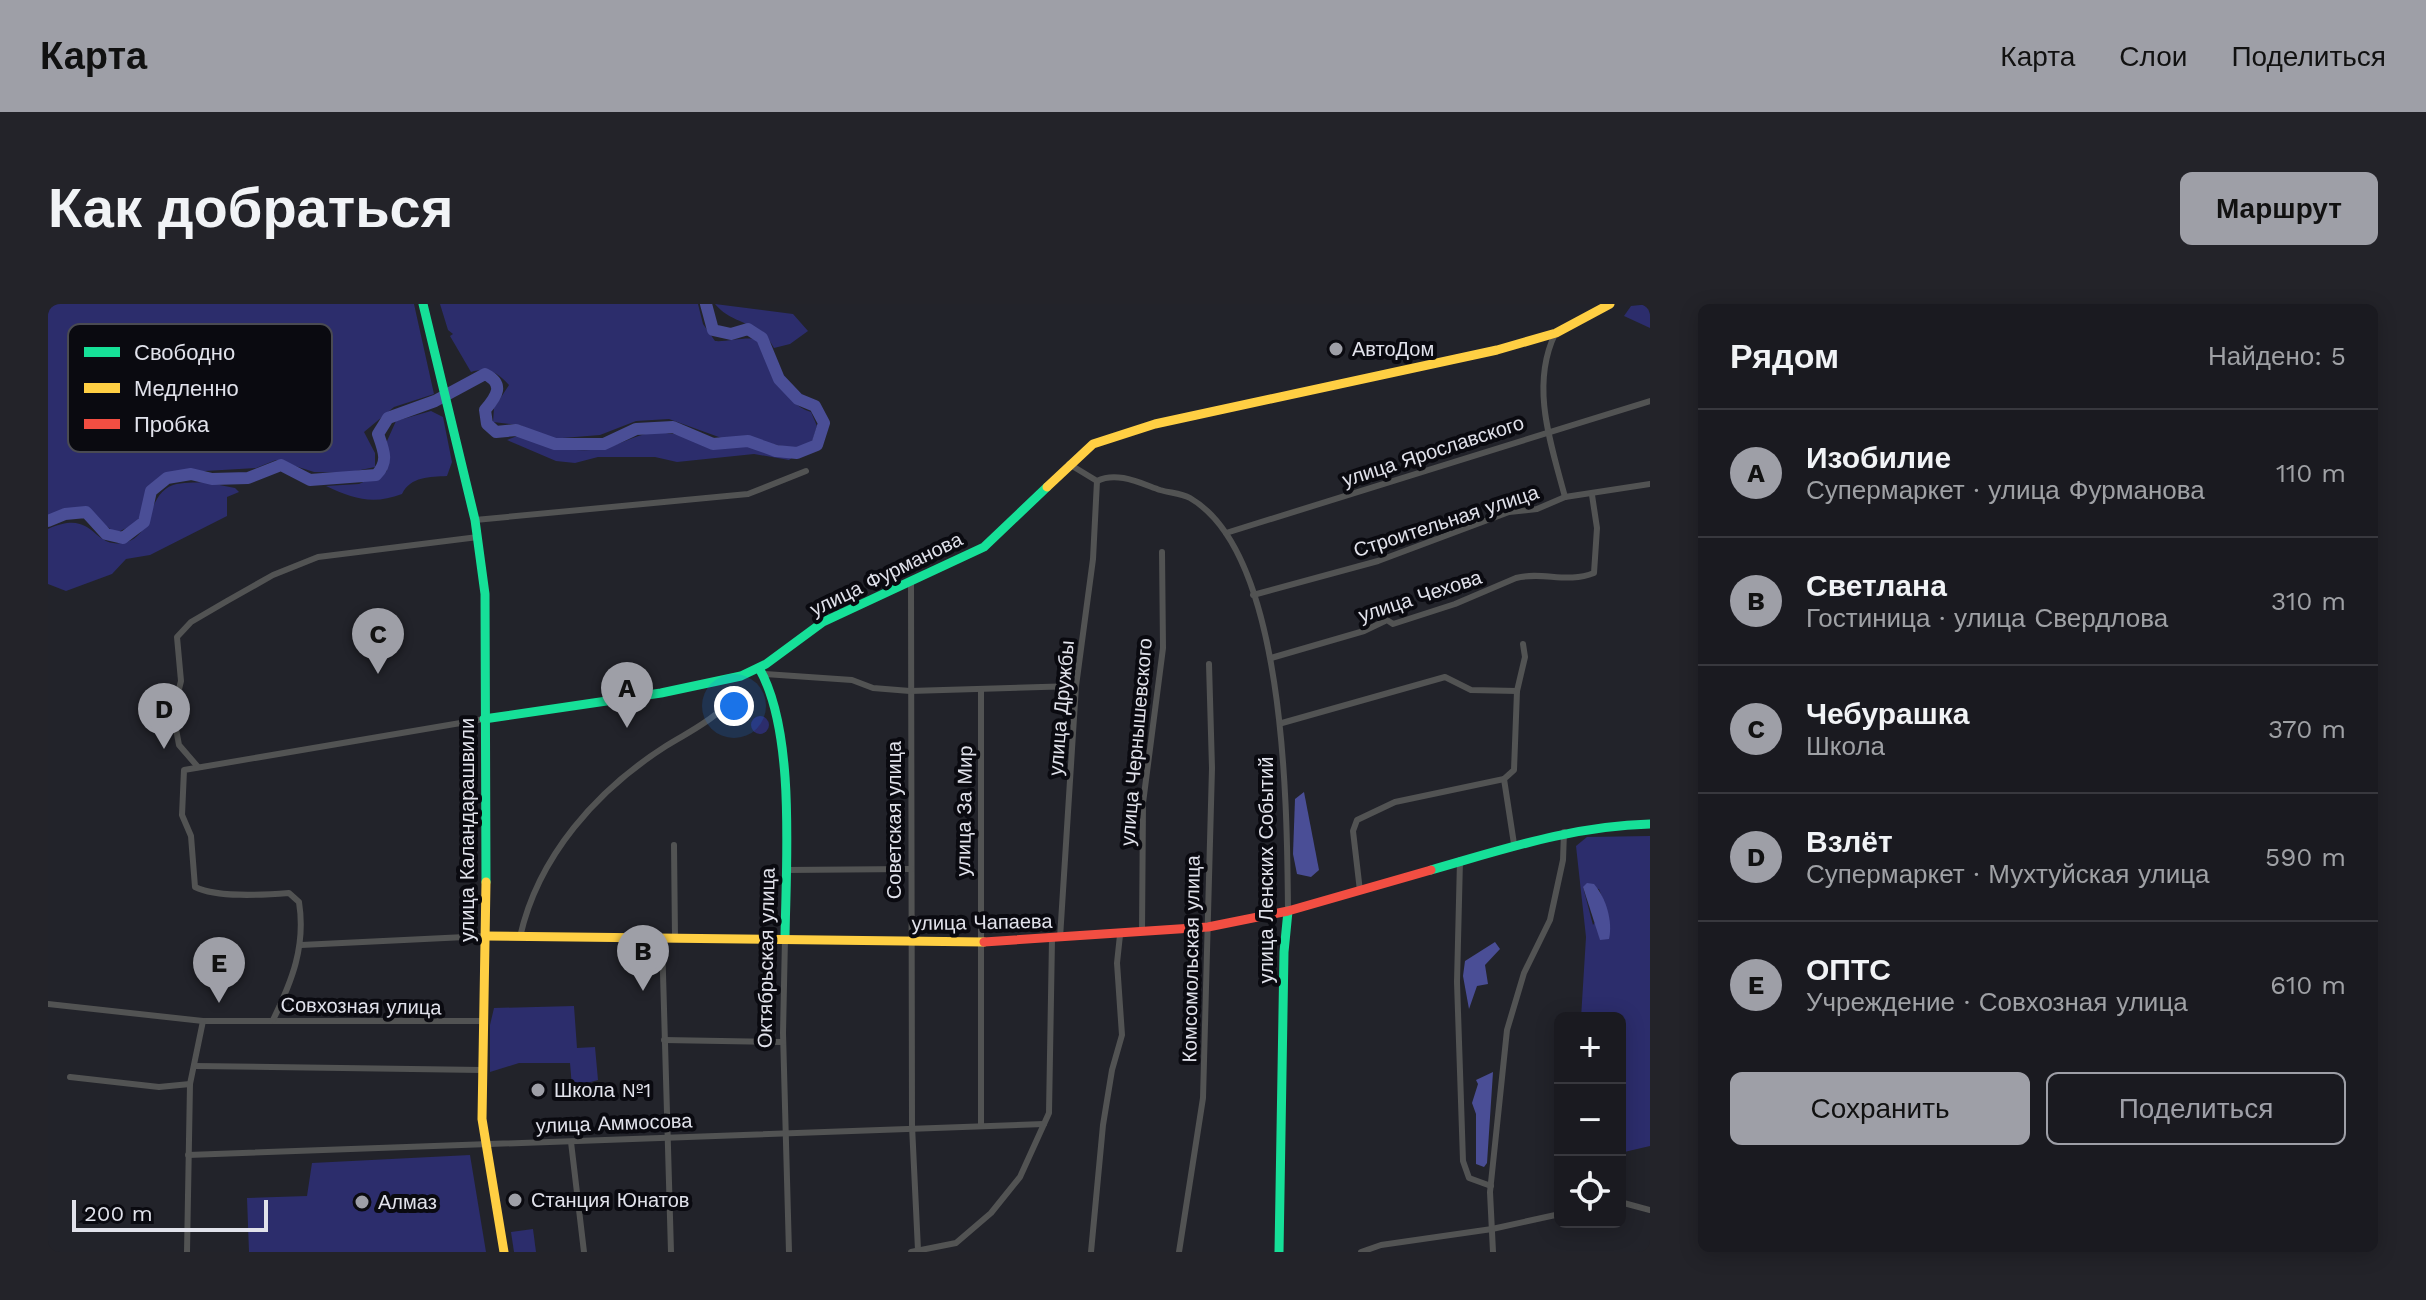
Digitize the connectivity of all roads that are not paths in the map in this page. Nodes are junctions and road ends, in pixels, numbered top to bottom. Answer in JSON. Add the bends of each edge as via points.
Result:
{"nodes":[{"id":1,"x":423,"y":304,"type":"edge"},
{"id":2,"x":1610,"y":304,"type":"edge"},
{"id":3,"x":1556,"y":333,"type":"junction"},
{"id":4,"x":1650,"y":401,"type":"edge"},
{"id":5,"x":1547,"y":431,"type":"junction"},
{"id":6,"x":1069,"y":464,"type":"junction"},
{"id":7,"x":806,"y":471,"type":"dead end"},
{"id":8,"x":1097,"y":481,"type":"junction"},
{"id":9,"x":1650,"y":484,"type":"edge"},
{"id":10,"x":1592,"y":495,"type":"junction"},
{"id":11,"x":1565,"y":497,"type":"junction"},
{"id":12,"x":475,"y":520,"type":"junction"},
{"id":13,"x":1226,"y":533,"type":"junction"},
{"id":14,"x":478,"y":537,"type":"junction"},
{"id":15,"x":1162,"y":552,"type":"dead end"},
{"id":16,"x":911,"y":581,"type":"junction"},
{"id":17,"x":1253,"y":595,"type":"junction"},
{"id":18,"x":1523,"y":644,"type":"dead end"},
{"id":19,"x":1271,"y":658,"type":"junction"},
{"id":20,"x":1209,"y":664,"type":"dead end"},
{"id":21,"x":762,"y":671,"type":"junction"},
{"id":22,"x":1076,"y":686,"type":"junction"},
{"id":23,"x":981,"y":690,"type":"junction"},
{"id":24,"x":910,"y":691,"type":"junction"},
{"id":25,"x":1517,"y":691,"type":"junction"},
{"id":26,"x":722,"y":709,"type":"dead end"},
{"id":27,"x":484,"y":719,"type":"junction"},
{"id":28,"x":1282,"y":723,"type":"junction"},
{"id":29,"x":198,"y":767,"type":"junction"},
{"id":30,"x":1504,"y":779,"type":"junction"},
{"id":31,"x":1650,"y":824,"type":"edge"},
{"id":32,"x":1564,"y":832,"type":"junction"},
{"id":33,"x":1514,"y":844,"type":"junction"},
{"id":34,"x":674,"y":845,"type":"dead end"},
{"id":35,"x":1460,"y":860,"type":"junction"},
{"id":36,"x":911,"y":869,"type":"junction"},
{"id":37,"x":785,"y":870,"type":"junction"},
{"id":38,"x":1360,"y":891,"type":"junction"},
{"id":39,"x":1288,"y":911,"type":"junction"},
{"id":40,"x":1208,"y":927,"type":"junction"},
{"id":41,"x":1142,"y":934,"type":"junction"},
{"id":42,"x":1120,"y":935,"type":"junction"},
{"id":43,"x":486,"y":936,"type":"junction"},
{"id":44,"x":520,"y":937,"type":"junction"},
{"id":45,"x":785,"y":938,"type":"junction"},
{"id":46,"x":662,"y":939,"type":"junction"},
{"id":47,"x":675,"y":939,"type":"junction"},
{"id":48,"x":1056,"y":939,"type":"junction"},
{"id":49,"x":911,"y":941,"type":"junction"},
{"id":50,"x":979,"y":942,"type":"junction"},
{"id":51,"x":301,"y":945,"type":"junction"},
{"id":52,"x":48,"y":1004,"type":"edge"},
{"id":53,"x":273,"y":1020,"type":"junction"},
{"id":54,"x":203,"y":1021,"type":"junction"},
{"id":55,"x":483,"y":1021,"type":"junction"},
{"id":56,"x":664,"y":1040,"type":"junction"},
{"id":57,"x":783,"y":1042,"type":"junction"},
{"id":58,"x":194,"y":1066,"type":"junction"},
{"id":59,"x":482,"y":1070,"type":"junction"},
{"id":60,"x":70,"y":1077,"type":"dead end"},
{"id":61,"x":190,"y":1084,"type":"junction"},
{"id":62,"x":981,"y":1124,"type":"junction"},
{"id":63,"x":1044,"y":1124,"type":"junction"},
{"id":64,"x":912,"y":1126,"type":"junction"},
{"id":65,"x":787,"y":1133,"type":"junction"},
{"id":66,"x":666,"y":1138,"type":"junction"},
{"id":67,"x":571,"y":1142,"type":"junction"},
{"id":68,"x":487,"y":1147,"type":"junction"},
{"id":69,"x":188,"y":1155,"type":"junction"},
{"id":70,"x":1491,"y":1186,"type":"junction"},
{"id":71,"x":1626,"y":1203,"type":"edge"},
{"id":72,"x":1650,"y":1210,"type":"edge"},
{"id":73,"x":1554,"y":1215,"type":"edge"},
{"id":74,"x":1492,"y":1229,"type":"junction"},
{"id":75,"x":914,"y":1251,"type":"edge"},
{"id":76,"x":187,"y":1252,"type":"edge"},
{"id":77,"x":504,"y":1252,"type":"edge"},
{"id":78,"x":584,"y":1252,"type":"edge"},
{"id":79,"x":671,"y":1252,"type":"edge"},
{"id":80,"x":789,"y":1252,"type":"edge"},
{"id":81,"x":1091,"y":1252,"type":"edge"},
{"id":82,"x":1179,"y":1252,"type":"edge"},
{"id":83,"x":1279,"y":1252,"type":"edge"},
{"id":84,"x":1361,"y":1252,"type":"edge"},
{"id":85,"x":1493,"y":1252,"type":"edge"}],
"edges":[{"from":1,"to":12,"type":"main road","name":"улица Каландарашвили"},
{"from":2,"to":3,"type":"main road","name":"улица Фурманова"},
{"from":3,"to":5,"type":"street","via":[[1542,377]]},
{"from":3,"to":6,"type":"main road","name":"улица Фурманова","via":[[1155,424],[1093,444]]},
{"from":4,"to":5,"type":"street","name":"улица Ярославского"},
{"from":5,"to":11,"type":"street"},
{"from":5,"to":13,"type":"street","name":"улица Ярославского"},
{"from":6,"to":8,"type":"street"},
{"from":6,"to":16,"type":"main road","name":"улица Фурманова","via":[[991,542]]},
{"from":7,"to":12,"type":"street","via":[[748,494]]},
{"from":8,"to":13,"type":"street","name":"улица Ленских Событий","via":[[1132,479],[1188,497]]},
{"from":8,"to":22,"type":"street","name":"улица Дружбы"},
{"from":9,"to":10,"type":"street","name":"Строительная улица"},
{"from":10,"to":11,"type":"street","name":"Строительная улица"},
{"from":10,"to":19,"type":"street","name":"улица Чехова","via":[[1597,528],[1594,573],[1579,579],[1530,574],[1428,614],[1393,624],[1387,620]]},
{"from":11,"to":17,"type":"street","name":"Строительная улица","via":[[1378,561]]},
{"from":12,"to":14,"type":"main road","name":"улица Каландарашвили"},
{"from":13,"to":17,"type":"street","name":"улица Ленских Событий"},
{"from":14,"to":27,"type":"main road","name":"улица Каландарашвили","via":[[485,594]]},
{"from":14,"to":29,"type":"street","via":[[318,557],[273,575],[191,622],[177,637],[181,681],[173,713],[179,745]]},
{"from":15,"to":41,"type":"street","name":"улица Чернышевского","via":[[1163,648],[1143,803]]},
{"from":16,"to":21,"type":"main road","name":"улица Фурманова","via":[[823,622]]},
{"from":16,"to":24,"type":"street","name":"Советская улица"},
{"from":17,"to":19,"type":"street","name":"улица Ленских Событий"},
{"from":18,"to":25,"type":"street"},
{"from":19,"to":28,"type":"street","name":"улица Ленских Событий"},
{"from":20,"to":40,"type":"street","name":"Комсомольская улица"},
{"from":21,"to":24,"type":"street"},
{"from":21,"to":27,"type":"main road","name":"улица Фурманова","via":[[661,693]]},
{"from":21,"to":37,"type":"main road","name":"Октябрьская улица","via":[[784,769]]},
{"from":22,"to":23,"type":"street"},
{"from":22,"to":48,"type":"street","name":"улица Дружбы"},
{"from":23,"to":24,"type":"street"},
{"from":23,"to":50,"type":"street","name":"улица За Мир"},
{"from":24,"to":36,"type":"street","name":"Советская улица"},
{"from":25,"to":28,"type":"street","via":[[1471,690],[1445,677]]},
{"from":25,"to":30,"type":"street","via":[[1514,770]]},
{"from":26,"to":44,"type":"street","via":[[664,747],[574,822],[531,899]]},
{"from":27,"to":29,"type":"street","name":"улица Фурманова"},
{"from":27,"to":43,"type":"main road","name":"улица Каландарашвили"},
{"from":28,"to":39,"type":"street","name":"улица Ленских Событий"},
{"from":29,"to":51,"type":"street","name":"улица Фурманова","via":[[184,770],[182,815],[191,836],[195,887],[250,895],[289,893],[299,902]]},
{"from":30,"to":33,"type":"street"},
{"from":30,"to":38,"type":"street","via":[[1395,802],[1357,820],[1353,831]]},
{"from":31,"to":32,"type":"main road","name":"улица Чапаева"},
{"from":32,"to":33,"type":"main road","name":"улица Чапаева"},
{"from":32,"to":70,"type":"street","via":[[1550,920],[1524,973],[1507,1030]]},
{"from":33,"to":35,"type":"main road","name":"улица Чапаева"},
{"from":34,"to":47,"type":"street"},
{"from":35,"to":38,"type":"main road","name":"улица Чапаева"},
{"from":35,"to":70,"type":"street","via":[[1457,982],[1463,1161],[1469,1178]]},
{"from":36,"to":37,"type":"street"},
{"from":36,"to":49,"type":"street","name":"Советская улица"},
{"from":37,"to":45,"type":"main road","name":"Октябрьская улица"},
{"from":38,"to":39,"type":"main road","name":"улица Чапаева"},
{"from":39,"to":40,"type":"main road","name":"улица Чапаева"},
{"from":39,"to":83,"type":"main road","name":"улица Ленских Событий"},
{"from":40,"to":41,"type":"main road","name":"улица Чапаева"},
{"from":40,"to":82,"type":"street","name":"Комсомольская улица","via":[[1203,1098]]},
{"from":41,"to":42,"type":"main road","name":"улица Чапаева"},
{"from":42,"to":48,"type":"main road","name":"улица Чапаева"},
{"from":42,"to":81,"type":"street","via":[[1122,1035],[1103,1125]]},
{"from":43,"to":44,"type":"main road","name":"улица Чапаева"},
{"from":43,"to":51,"type":"street","name":"улица Чапаева"},
{"from":43,"to":55,"type":"main road","name":"улица Каландарашвили"},
{"from":44,"to":46,"type":"main road","name":"улица Чапаева"},
{"from":45,"to":47,"type":"main road","name":"улица Чапаева"},
{"from":45,"to":49,"type":"main road","name":"улица Чапаева"},
{"from":45,"to":57,"type":"street","name":"Октябрьская улица"},
{"from":46,"to":47,"type":"main road","name":"улица Чапаева"},
{"from":46,"to":56,"type":"street"},
{"from":48,"to":50,"type":"main road","name":"улица Чапаева"},
{"from":48,"to":63,"type":"street","name":"улица Дружбы","via":[[1049,1113]]},
{"from":49,"to":50,"type":"main road","name":"улица Чапаева"},
{"from":49,"to":64,"type":"street","name":"Советская улица"},
{"from":50,"to":62,"type":"street","name":"улица За Мир"},
{"from":51,"to":53,"type":"street"},
{"from":52,"to":54,"type":"street","name":"Совхозная улица"},
{"from":53,"to":54,"type":"street","name":"Совхозная улица"},
{"from":53,"to":55,"type":"street","name":"Совхозная улица"},
{"from":54,"to":58,"type":"street"},
{"from":55,"to":59,"type":"main road","name":"улица Каландарашвили"},
{"from":56,"to":57,"type":"street"},
{"from":56,"to":66,"type":"street"},
{"from":57,"to":65,"type":"street","name":"Октябрьская улица"},
{"from":58,"to":59,"type":"street"},
{"from":58,"to":61,"type":"street"},
{"from":59,"to":68,"type":"main road","name":"улица Каландарашвили"},
{"from":60,"to":61,"type":"street","via":[[133,1085]]},
{"from":61,"to":69,"type":"street"},
{"from":62,"to":63,"type":"street","name":"улица Аммосова"},
{"from":62,"to":64,"type":"street","name":"улица Аммосова"},
{"from":63,"to":75,"type":"street","name":"улица Дружбы","via":[[1020,1177],[991,1213],[956,1243]]},
{"from":64,"to":65,"type":"street","name":"улица Аммосова"},
{"from":64,"to":75,"type":"street","name":"Советская улица"},
{"from":65,"to":66,"type":"street","name":"улица Аммосова"},
{"from":65,"to":80,"type":"street","name":"Октябрьская улица"},
{"from":66,"to":67,"type":"street","name":"улица Аммосова"},
{"from":66,"to":79,"type":"street"},
{"from":67,"to":68,"type":"street","name":"улица Аммосова","via":[[492,1141]]},
{"from":67,"to":78,"type":"street"},
{"from":68,"to":69,"type":"street","name":"улица Аммосова"},
{"from":68,"to":77,"type":"main road","name":"улица Каландарашвили"},
{"from":69,"to":76,"type":"street"},
{"from":70,"to":74,"type":"street"},
{"from":71,"to":72,"type":"street"},
{"from":73,"to":74,"type":"street"},
{"from":74,"to":84,"type":"street"},
{"from":74,"to":85,"type":"street"}]}
